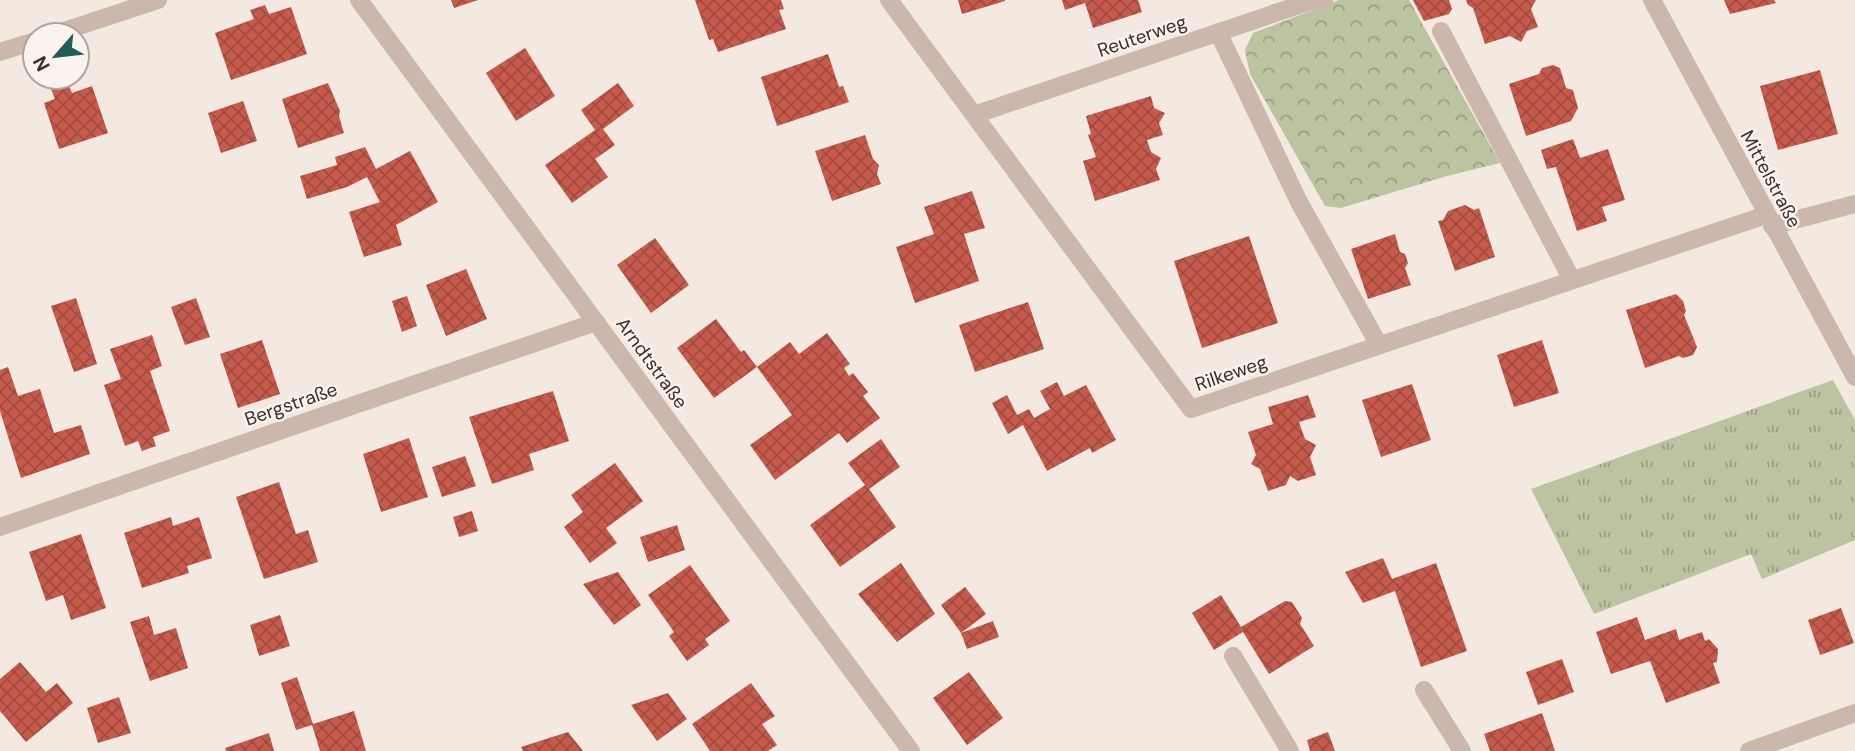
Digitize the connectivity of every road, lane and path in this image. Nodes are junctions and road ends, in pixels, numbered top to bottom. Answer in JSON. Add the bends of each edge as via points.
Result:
{"nodes":[{"id":1,"x":158,"y":0,"type":"edge"},
{"id":2,"x":359,"y":0,"type":"edge"},
{"id":3,"x":889,"y":0,"type":"edge"},
{"id":4,"x":1324,"y":0,"type":"edge"},
{"id":5,"x":1652,"y":0,"type":"edge"},
{"id":6,"x":91,"y":22,"type":"edge"},
{"id":7,"x":1441,"y":31,"type":"dead end"},
{"id":8,"x":1218,"y":32,"type":"junction"},
{"id":9,"x":21,"y":45,"type":"edge"},
{"id":10,"x":0,"y":52,"type":"edge"},
{"id":11,"x":974,"y":115,"type":"junction"},
{"id":12,"x":1855,"y":204,"type":"edge"},
{"id":13,"x":1769,"y":220,"type":"junction"},
{"id":14,"x":1572,"y":280,"type":"junction"},
{"id":15,"x":596,"y":322,"type":"junction"},
{"id":16,"x":1379,"y":345,"type":"junction"},
{"id":17,"x":1855,"y":377,"type":"edge"},
{"id":18,"x":0,"y":527,"type":"edge"},
{"id":19,"x":1233,"y":656,"type":"dead end"},
{"id":20,"x":1424,"y":690,"type":"dead end"},
{"id":21,"x":1855,"y":713,"type":"edge"},
{"id":22,"x":911,"y":751,"type":"edge"},
{"id":23,"x":1290,"y":751,"type":"edge"},
{"id":24,"x":1462,"y":751,"type":"edge"},
{"id":25,"x":1749,"y":751,"type":"edge"}],
"edges":[{"from":1,"to":6,"type":"street"},
{"from":2,"to":15,"type":"street","name":"Arndtstraße"},
{"from":3,"to":11,"type":"street","name":"Rilkeweg"},
{"from":4,"to":8,"type":"street","name":"Reuterweg"},
{"from":5,"to":13,"type":"street","name":"Mittelstraße"},
{"from":7,"to":14,"type":"street"},
{"from":8,"to":11,"type":"street","name":"Reuterweg"},
{"from":8,"to":16,"type":"street","via":[[1299,202]]},
{"from":9,"to":10,"type":"street"},
{"from":11,"to":16,"type":"street","name":"Rilkeweg","via":[[1191,409]]},
{"from":12,"to":13,"type":"street","name":"Rilkeweg"},
{"from":13,"to":14,"type":"street","name":"Rilkeweg"},
{"from":13,"to":17,"type":"street","name":"Mittelstraße"},
{"from":14,"to":16,"type":"street","name":"Rilkeweg"},
{"from":15,"to":18,"type":"street","name":"Bergstraße"},
{"from":15,"to":22,"type":"street","name":"Arndtstraße"},
{"from":19,"to":23,"type":"street"},
{"from":20,"to":24,"type":"street"},
{"from":21,"to":25,"type":"street"}]}
